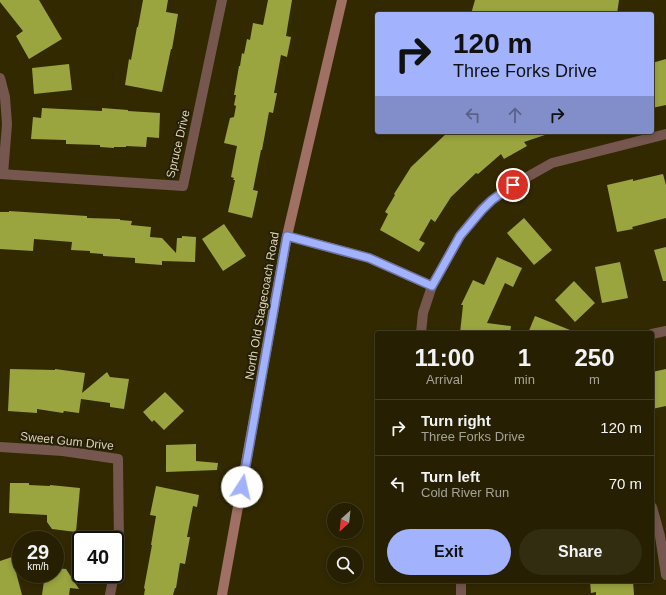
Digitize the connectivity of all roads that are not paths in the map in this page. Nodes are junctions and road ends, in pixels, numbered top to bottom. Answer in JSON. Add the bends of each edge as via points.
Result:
{"nodes":[{"id":1,"x":222,"y":0,"type":"edge"},
{"id":2,"x":342,"y":0,"type":"edge"},
{"id":3,"x":0,"y":78,"type":"edge"},
{"id":4,"x":666,"y":134,"type":"edge"},
{"id":5,"x":1,"y":174,"type":"edge"},
{"id":6,"x":287,"y":236,"type":"junction"},
{"id":7,"x":432,"y":286,"type":"junction"},
{"id":8,"x":421,"y":331,"type":"edge"},
{"id":9,"x":666,"y":331,"type":"edge"},
{"id":10,"x":654,"y":334,"type":"edge"},
{"id":11,"x":0,"y":447,"type":"edge"},
{"id":12,"x":654,"y":515,"type":"edge"},
{"id":13,"x":119,"y":531,"type":"edge"},
{"id":14,"x":659,"y":536,"type":"edge"},
{"id":15,"x":666,"y":575,"type":"edge"},
{"id":16,"x":112,"y":583,"type":"edge"},
{"id":17,"x":461,"y":583,"type":"edge"},
{"id":18,"x":110,"y":595,"type":"edge"},
{"id":19,"x":222,"y":595,"type":"edge"},
{"id":20,"x":461,"y":595,"type":"edge"}],
"edges":[{"from":1,"to":5,"type":"street","name":"Spruce Drive","via":[[183,186]]},
{"from":2,"to":6,"type":"street","name":"North Old Stagecoach Road"},
{"from":3,"to":5,"type":"street","via":[[5,97],[7,124]]},
{"from":4,"to":7,"type":"street","via":[[552,163],[513,185],[487,205],[460,236]]},
{"from":6,"to":7,"type":"street","via":[[369,258]]},
{"from":6,"to":19,"type":"street","name":"North Old Stagecoach Road"},
{"from":7,"to":8,"type":"street","via":[[423,313]]},
{"from":9,"to":10,"type":"street"},
{"from":11,"to":13,"type":"street","name":"Sweet Gum Drive","via":[[63,451],[118,459]]},
{"from":12,"to":14,"type":"street"},
{"from":14,"to":15,"type":"street"},
{"from":16,"to":18,"type":"street"},
{"from":17,"to":20,"type":"street"}]}
